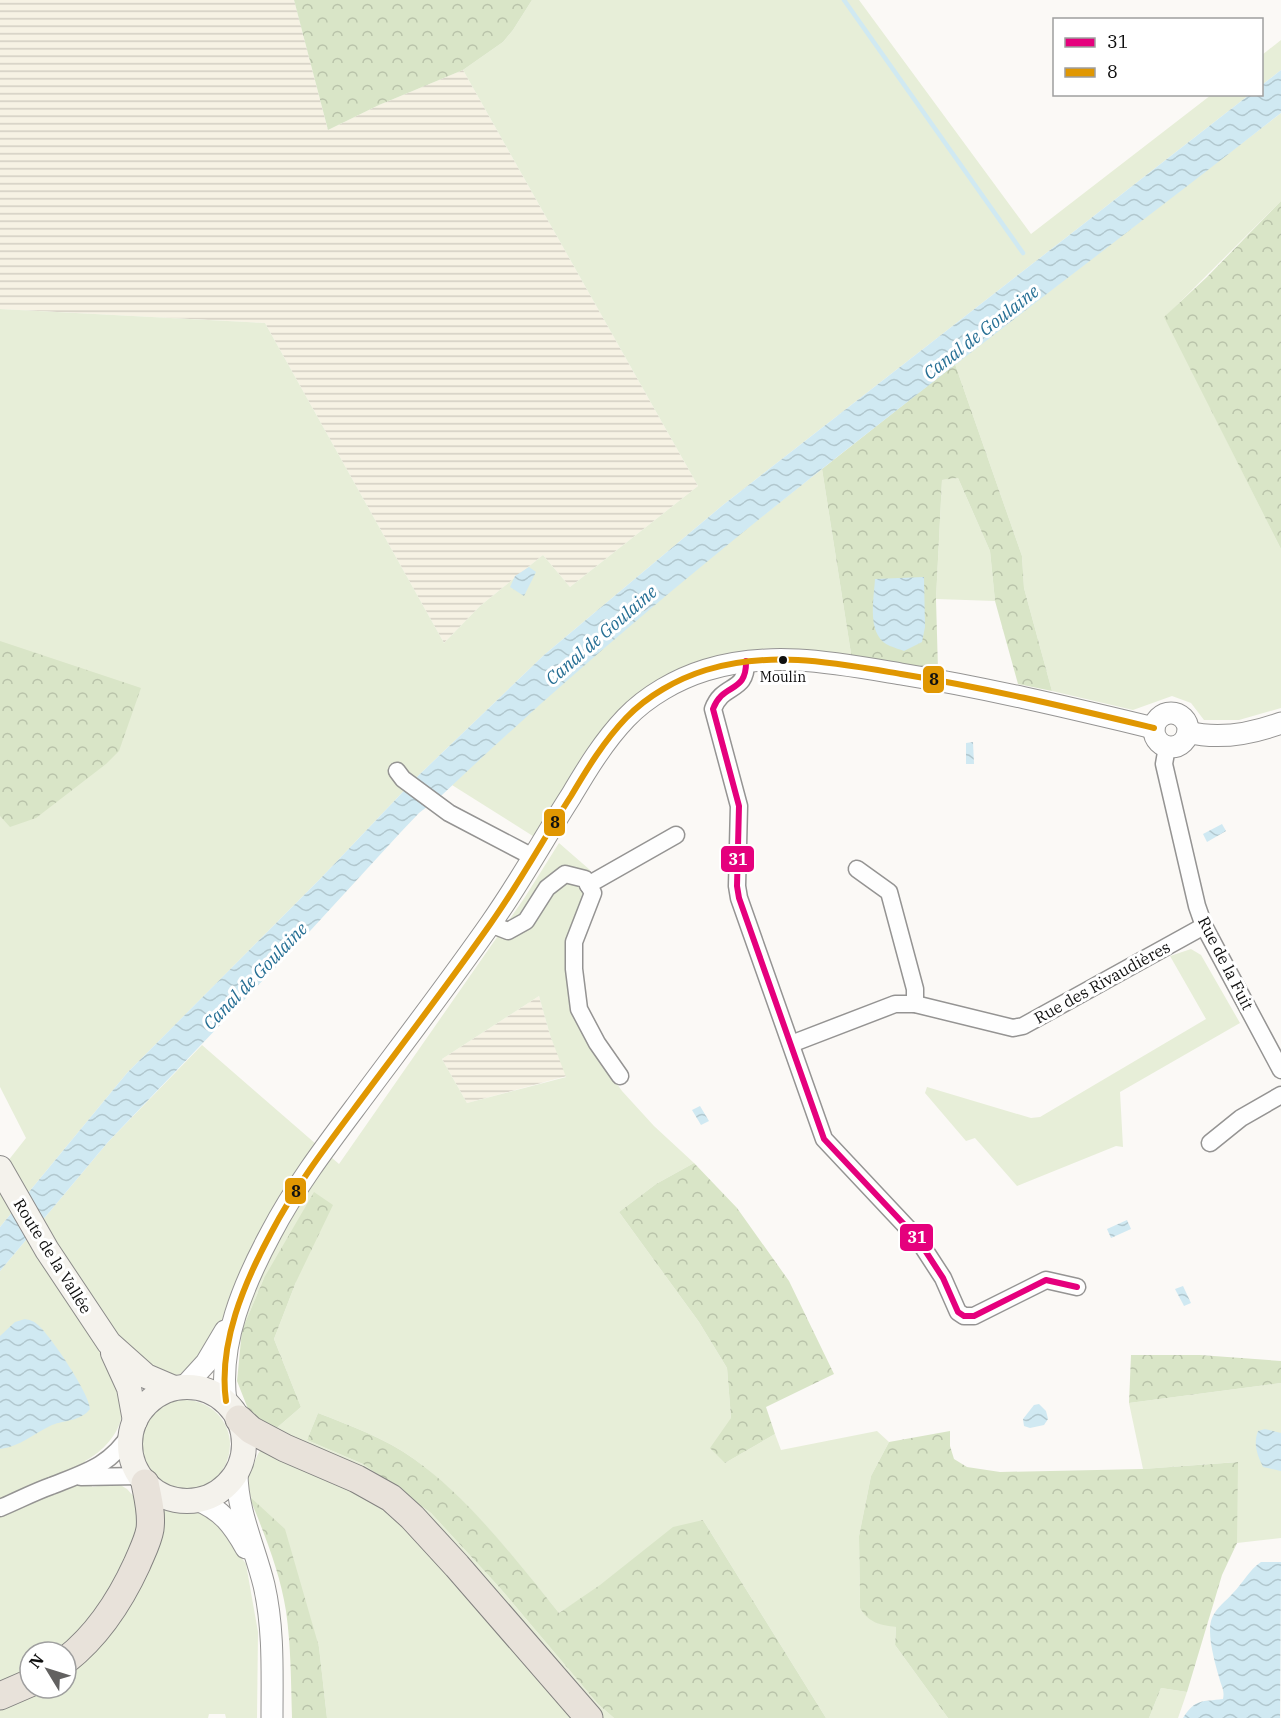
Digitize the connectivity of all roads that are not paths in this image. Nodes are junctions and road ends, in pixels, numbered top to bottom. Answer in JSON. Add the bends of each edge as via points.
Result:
{"nodes":[{"id":1,"x":746,"y":661,"type":"junction"},
{"id":2,"x":1281,"y":723,"type":"edge"},
{"id":3,"x":1154,"y":728,"type":"junction"},
{"id":4,"x":1188,"y":732,"type":"junction"},
{"id":5,"x":1167,"y":747,"type":"junction"},
{"id":6,"x":400,"y":775,"type":"dead end"},
{"id":7,"x":676,"y":835,"type":"dead end"},
{"id":8,"x":533,"y":857,"type":"junction"},
{"id":9,"x":856,"y":869,"type":"dead end"},
{"id":10,"x":588,"y":885,"type":"junction"},
{"id":11,"x":490,"y":924,"type":"junction"},
{"id":12,"x":1204,"y":926,"type":"junction"},
{"id":13,"x":915,"y":1004,"type":"junction"},
{"id":14,"x":791,"y":1044,"type":"junction"},
{"id":15,"x":1281,"y":1070,"type":"edge"},
{"id":16,"x":621,"y":1076,"type":"dead end"},
{"id":17,"x":1281,"y":1095,"type":"edge"},
{"id":18,"x":1210,"y":1143,"type":"dead end"},
{"id":19,"x":4,"y":1177,"type":"edge"},
{"id":20,"x":1077,"y":1287,"type":"dead end"},
{"id":21,"x":236,"y":1312,"type":"junction"},
{"id":22,"x":109,"y":1343,"type":"junction"},
{"id":23,"x":180,"y":1387,"type":"junction"},
{"id":24,"x":233,"y":1410,"type":"junction"},
{"id":25,"x":133,"y":1427,"type":"junction"},
{"id":26,"x":237,"y":1473,"type":"junction"},
{"id":27,"x":80,"y":1477,"type":"junction"},
{"id":28,"x":142,"y":1479,"type":"junction"},
{"id":29,"x":197,"y":1500,"type":"junction"},
{"id":30,"x":0,"y":1508,"type":"edge"},
{"id":31,"x":259,"y":1569,"type":"junction"},
{"id":32,"x":78,"y":1650,"type":"edge"},
{"id":33,"x":18,"y":1688,"type":"edge"},
{"id":34,"x":0,"y":1696,"type":"edge"},
{"id":35,"x":272,"y":1718,"type":"edge"},
{"id":36,"x":589,"y":1718,"type":"edge"}],
"edges":[{"from":1,"to":3,"type":"street","via":[[801,659],[885,671],[1025,697]]},
{"from":1,"to":8,"type":"street","via":[[707,669],[674,683],[626,719],[595,757]]},
{"from":1,"to":14,"type":"street","via":[[745,677],[716,700],[713,709],[739,806],[739,898]]},
{"from":2,"to":4,"type":"street","via":[[1257,731],[1217,736]]},
{"from":3,"to":4,"type":"street","via":[[1162,716],[1175,714],[1184,720]]},
{"from":3,"to":5,"type":"street","via":[[1157,740]]},
{"from":4,"to":5,"type":"street","via":[[1180,745]]},
{"from":5,"to":12,"type":"street","name":"Rue de la Fuit","via":[[1164,764]]},
{"from":6,"to":8,"type":"street","via":[[449,813]]},
{"from":7,"to":10,"type":"street"},
{"from":8,"to":11,"type":"street"},
{"from":9,"to":13,"type":"street","via":[[889,892],[915,990]]},
{"from":10,"to":11,"type":"street","via":[[585,879],[565,874],[547,888],[526,921],[508,931]]},
{"from":10,"to":16,"type":"street","via":[[593,893],[574,942],[579,1009]]},
{"from":11,"to":21,"type":"street","via":[[308,1172],[271,1232]]},
{"from":12,"to":13,"type":"street","name":"Rue des Rivaudières","via":[[1013,1029]]},
{"from":12,"to":15,"type":"street","name":"Rue de la Fuit"},
{"from":13,"to":14,"type":"street","name":"Rue des Rivaudières","via":[[895,1005]]},
{"from":14,"to":20,"type":"street","via":[[824,1139],[917,1238],[943,1278],[958,1312],[974,1316],[1046,1280]]},
{"from":17,"to":18,"type":"street","via":[[1241,1118]]},
{"from":19,"to":22,"type":"main road","name":"Route de la Vallée"},
{"from":21,"to":23,"type":"street","via":[[206,1363]]},
{"from":21,"to":24,"type":"street","via":[[223,1382]]},
{"from":22,"to":23,"type":"main road","via":[[146,1376]]},
{"from":22,"to":25,"type":"main road","via":[[129,1388]]},
{"from":23,"to":24,"type":"main road","via":[[210,1391]]},
{"from":23,"to":25,"type":"main road","via":[[150,1400]]},
{"from":24,"to":26,"type":"main road","via":[[244,1432],[245,1446]]},
{"from":24,"to":36,"type":"highway","via":[[251,1430],[391,1498],[457,1566]]},
{"from":25,"to":27,"type":"street","via":[[108,1460]]},
{"from":25,"to":28,"type":"main road","via":[[131,1455]]},
{"from":26,"to":29,"type":"main road","via":[[223,1489]]},
{"from":26,"to":31,"type":"street"},
{"from":27,"to":28,"type":"street"},
{"from":27,"to":30,"type":"street"},
{"from":28,"to":29,"type":"main road","via":[[169,1498]]},
{"from":28,"to":32,"type":"highway","via":[[151,1516],[146,1543],[103,1624]]},
{"from":29,"to":31,"type":"street","via":[[228,1520]]},
{"from":31,"to":35,"type":"street","via":[[270,1623]]},
{"from":33,"to":34,"type":"highway"}]}
